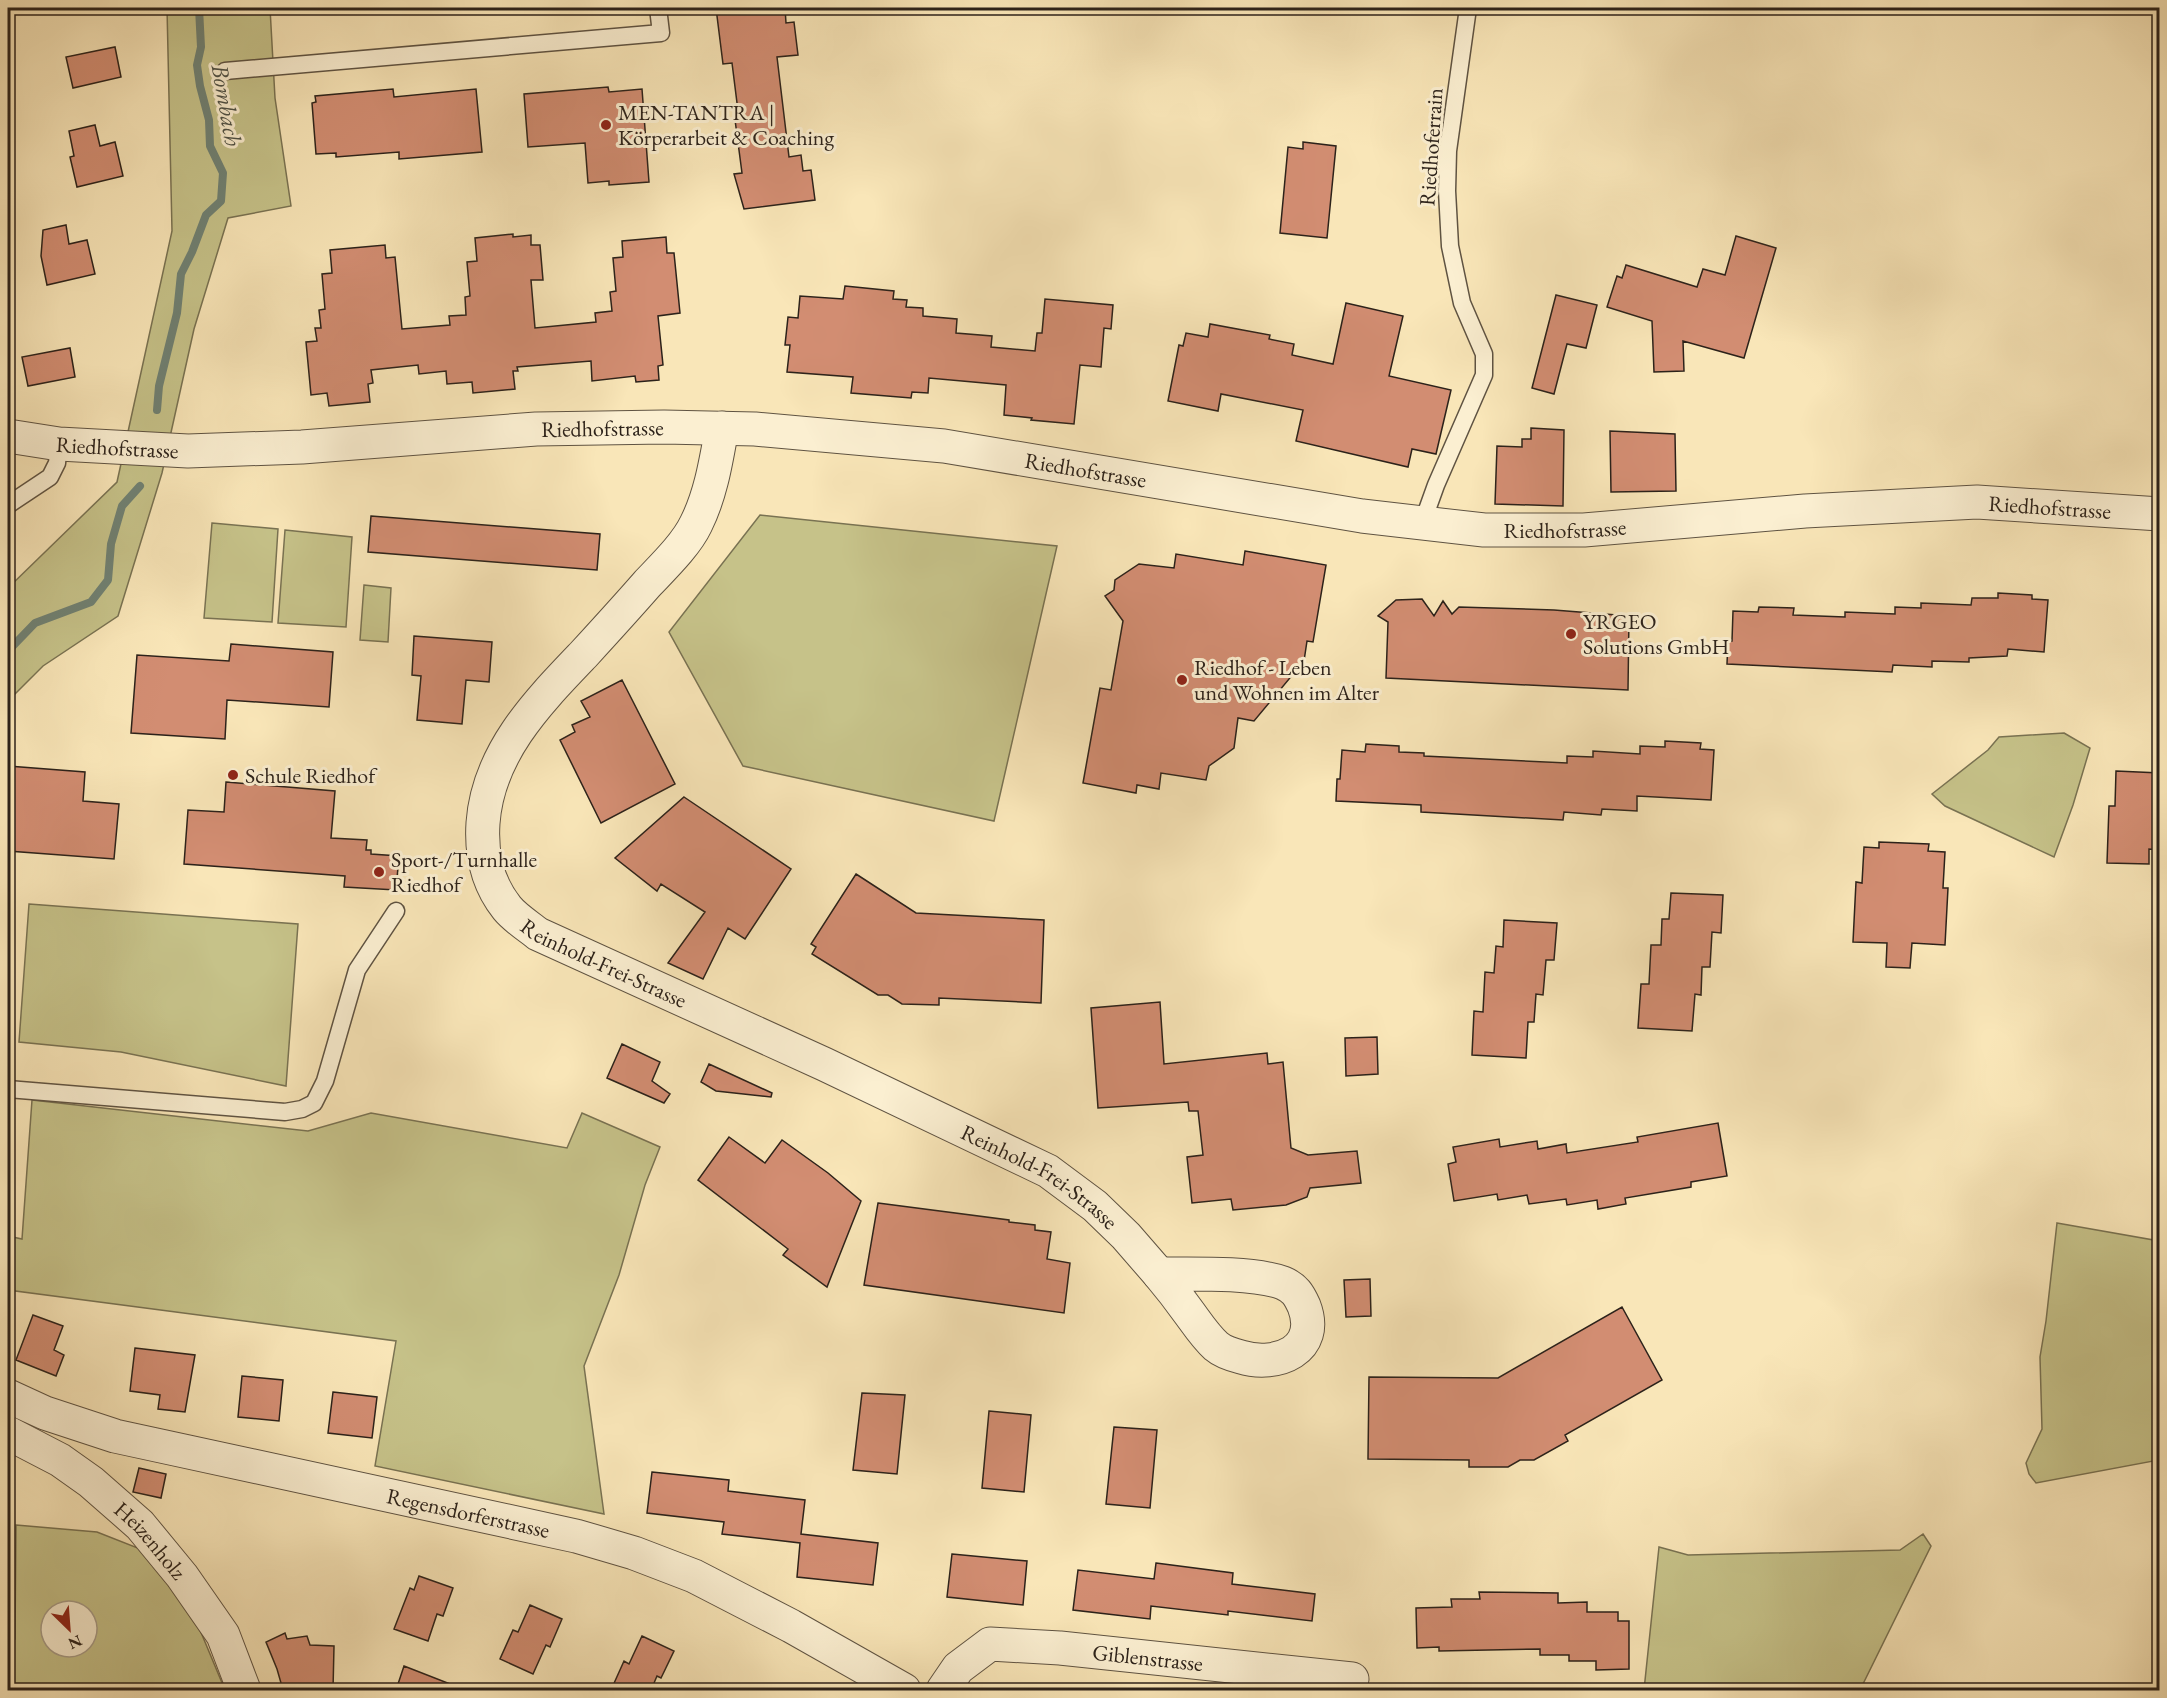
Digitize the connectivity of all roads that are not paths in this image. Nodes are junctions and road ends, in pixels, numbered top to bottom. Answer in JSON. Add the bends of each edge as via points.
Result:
{"nodes":[{"id":1,"x":658,"y":8,"type":"edge"},
{"id":2,"x":1468,"y":8,"type":"edge"},
{"id":3,"x":225,"y":71,"type":"dead end"},
{"id":4,"x":722,"y":428,"type":"junction"},
{"id":5,"x":8,"y":436,"type":"edge"},
{"id":6,"x":59,"y":444,"type":"junction"},
{"id":7,"x":8,"y":505,"type":"edge"},
{"id":8,"x":2160,"y":514,"type":"edge"},
{"id":9,"x":1422,"y":524,"type":"junction"},
{"id":10,"x":396,"y":911,"type":"dead end"},
{"id":11,"x":8,"y":1089,"type":"edge"},
{"id":12,"x":1160,"y":1274,"type":"dead end"},
{"id":13,"x":8,"y":1396,"type":"edge"},
{"id":14,"x":8,"y":1433,"type":"edge"},
{"id":15,"x":1359,"y":1685,"type":"edge"},
{"id":16,"x":244,"y":1690,"type":"edge"},
{"id":17,"x":904,"y":1690,"type":"edge"},
{"id":18,"x":943,"y":1690,"type":"edge"}],
"edges":[{"from":1,"to":3,"type":"lane","via":[[661,33]]},
{"from":2,"to":9,"type":"lane","name":"Riedhoferrain","via":[[1448,151],[1447,191],[1450,246],[1462,303],[1484,354],[1484,375]]},
{"from":4,"to":6,"type":"street","name":"Riedhofstrasse","via":[[536,429],[302,447],[189,451]]},
{"from":4,"to":9,"type":"street","name":"Riedhofstrasse","via":[[945,446]]},
{"from":4,"to":12,"type":"street","name":"Reinhold-Frei-Strasse","via":[[713,478],[696,525],[669,561],[535,706],[493,774],[484,807],[482,839],[484,863],[492,884],[506,906],[538,934],[1048,1171],[1095,1206]]},
{"from":5,"to":6,"type":"street","name":"Riedhofstrasse"},
{"from":6,"to":7,"type":"lane","via":[[57,463],[50,477]]},
{"from":8,"to":9,"type":"street","name":"Riedhofstrasse","via":[[1977,502],[1806,510],[1584,530],[1484,530]]},
{"from":10,"to":11,"type":"lane","via":[[357,970],[325,1081],[314,1103],[302,1109],[285,1112]]},
{"from":13,"to":17,"type":"street","name":"Regensdorferstrasse","via":[[115,1436],[576,1536],[634,1553],[694,1576]]},
{"from":14,"to":16,"type":"street","name":"Heizenholz","via":[[92,1482],[140,1525],[223,1635]]},
{"from":15,"to":18,"type":"street","name":"Giblenstrasse","via":[[1060,1648],[990,1644],[958,1668]]}]}
